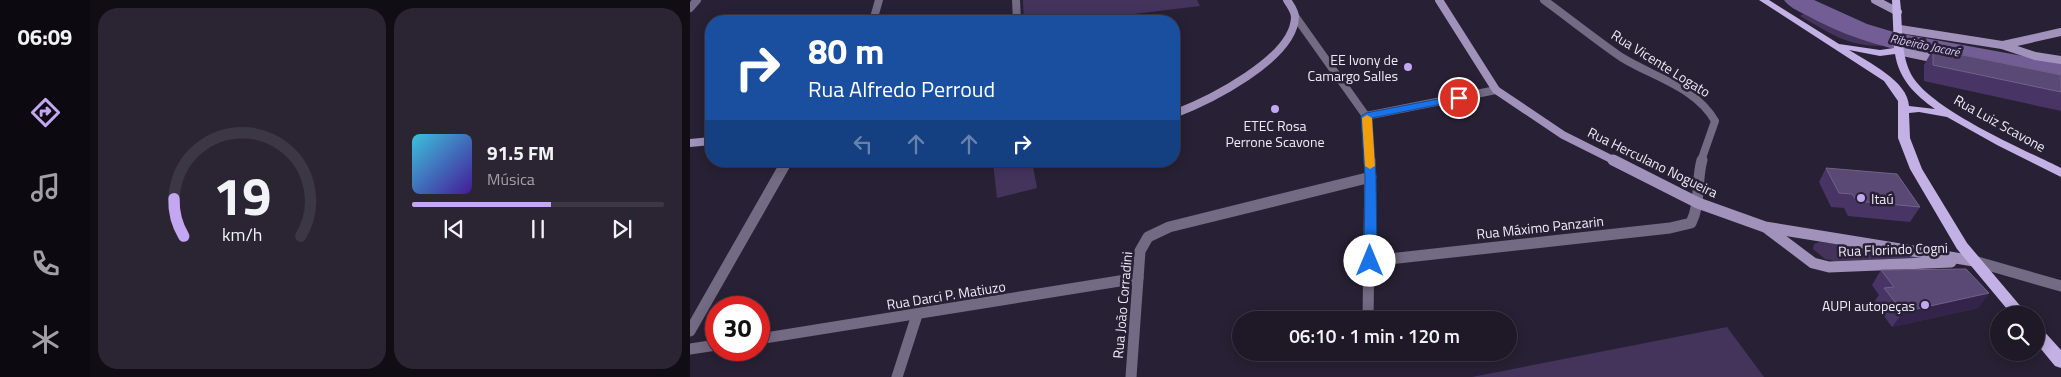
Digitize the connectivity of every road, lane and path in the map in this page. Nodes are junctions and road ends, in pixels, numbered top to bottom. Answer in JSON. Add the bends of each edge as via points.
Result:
{"nodes":[{"id":1,"x":697,"y":0,"type":"edge"},
{"id":2,"x":879,"y":0,"type":"edge"},
{"id":3,"x":1016,"y":0,"type":"edge"},
{"id":4,"x":1287,"y":0,"type":"edge"},
{"id":5,"x":1439,"y":0,"type":"edge"},
{"id":6,"x":1544,"y":0,"type":"edge"},
{"id":7,"x":1763,"y":0,"type":"edge"},
{"id":8,"x":1875,"y":0,"type":"edge"},
{"id":9,"x":1896,"y":0,"type":"edge"},
{"id":10,"x":690,"y":8,"type":"edge"},
{"id":11,"x":1898,"y":12,"type":"junction"},
{"id":12,"x":875,"y":15,"type":"edge"},
{"id":13,"x":1017,"y":15,"type":"edge"},
{"id":14,"x":1295,"y":16,"type":"junction"},
{"id":15,"x":1899,"y":31,"type":"junction"},
{"id":16,"x":2061,"y":32,"type":"edge"},
{"id":17,"x":1828,"y":41,"type":"junction"},
{"id":18,"x":2002,"y":45,"type":"junction"},
{"id":19,"x":1898,"y":49,"type":"junction"},
{"id":20,"x":2061,"y":60,"type":"edge"},
{"id":21,"x":1946,"y":61,"type":"edge"},
{"id":22,"x":1496,"y":90,"type":"junction"},
{"id":23,"x":1903,"y":110,"type":"junction"},
{"id":24,"x":1180,"y":112,"type":"edge"},
{"id":25,"x":1366,"y":116,"type":"junction"},
{"id":26,"x":1956,"y":118,"type":"junction"},
{"id":27,"x":705,"y":142,"type":"edge"},
{"id":28,"x":690,"y":144,"type":"edge"},
{"id":29,"x":784,"y":167,"type":"edge"},
{"id":30,"x":2061,"y":173,"type":"edge"},
{"id":31,"x":1371,"y":177,"type":"junction"},
{"id":32,"x":1698,"y":203,"type":"junction"},
{"id":33,"x":1765,"y":227,"type":"junction"},
{"id":34,"x":1821,"y":236,"type":"junction"},
{"id":35,"x":1797,"y":249,"type":"junction"},
{"id":36,"x":1370,"y":261,"type":"junction"},
{"id":37,"x":1974,"y":261,"type":"junction"},
{"id":38,"x":1138,"y":278,"type":"junction"},
{"id":39,"x":2061,"y":286,"type":"edge"},
{"id":40,"x":2013,"y":306,"type":"edge"},
{"id":41,"x":1368,"y":311,"type":"edge"},
{"id":42,"x":917,"y":315,"type":"junction"},
{"id":43,"x":690,"y":331,"type":"edge"},
{"id":44,"x":770,"y":337,"type":"edge"},
{"id":45,"x":2045,"y":342,"type":"edge"},
{"id":46,"x":705,"y":347,"type":"edge"},
{"id":47,"x":690,"y":349,"type":"edge"},
{"id":48,"x":2061,"y":360,"type":"edge"},
{"id":49,"x":897,"y":377,"type":"edge"},
{"id":50,"x":1130,"y":377,"type":"edge"}],
"edges":[{"from":1,"to":10,"type":"street"},
{"from":2,"to":12,"type":"street"},
{"from":3,"to":13,"type":"street"},
{"from":4,"to":14,"type":"main road"},
{"from":5,"to":22,"type":"main road","name":"Rua Herculano Nogueira"},
{"from":6,"to":32,"type":"street","name":"Rua Vicente Logato","via":[[1628,62],[1698,100],[1708,109],[1715,121],[1698,176]]},
{"from":7,"to":17,"type":"main road"},
{"from":8,"to":11,"type":"main road"},
{"from":9,"to":11,"type":"main road","name":"Rua Luiz Scavone"},
{"from":11,"to":15,"type":"main road","name":"Rua Luiz Scavone"},
{"from":14,"to":24,"type":"main road","via":[[1292,31],[1277,50],[1234,87]]},
{"from":14,"to":25,"type":"street"},
{"from":15,"to":18,"type":"main road"},
{"from":15,"to":19,"type":"main road","name":"Rua Luiz Scavone"},
{"from":16,"to":18,"type":"main road"},
{"from":17,"to":19,"type":"main road","via":[[1880,53]]},
{"from":17,"to":23,"type":"main road","via":[[1888,79],[1903,100]]},
{"from":18,"to":20,"type":"main road","via":[[2035,56]]},
{"from":19,"to":21,"type":"main road"},
{"from":19,"to":26,"type":"main road","name":"Rua Luiz Scavone","via":[[1906,76],[1917,90]]},
{"from":22,"to":25,"type":"street"},
{"from":22,"to":32,"type":"main road","name":"Rua Herculano Nogueira","via":[[1562,135]]},
{"from":23,"to":26,"type":"main road","via":[[1936,111]]},
{"from":23,"to":37,"type":"main road","via":[[1904,138],[1916,169],[1942,215]]},
{"from":25,"to":31,"type":"street"},
{"from":26,"to":30,"type":"main road","name":"Rua Luiz Scavone"},
{"from":27,"to":28,"type":"main road"},
{"from":29,"to":43,"type":"street"},
{"from":31,"to":36,"type":"street"},
{"from":31,"to":38,"type":"street","name":"Rua João Corradini","via":[[1169,227],[1148,237],[1140,251]]},
{"from":32,"to":33,"type":"main road","name":"Rua Herculano Nogueira"},
{"from":32,"to":36,"type":"street","name":"Rua Máximo Panzarin","via":[[1691,223],[1670,228]]},
{"from":33,"to":34,"type":"main road","name":"Rua Herculano Nogueira"},
{"from":33,"to":35,"type":"main road","name":"Rua Florindo Cogni"},
{"from":34,"to":35,"type":"main road","via":[[1802,240]]},
{"from":34,"to":37,"type":"main road","name":"Rua Herculano Nogueira"},
{"from":35,"to":37,"type":"main road","name":"Rua Florindo Cogni","via":[[1813,263],[1829,267]]},
{"from":36,"to":41,"type":"street"},
{"from":37,"to":39,"type":"street"},
{"from":37,"to":40,"type":"main road"},
{"from":38,"to":42,"type":"street","name":"Rua Darci P. Matiuzo"},
{"from":38,"to":50,"type":"street","name":"Rua João Corradini"},
{"from":42,"to":44,"type":"street","name":"Rua Darci P. Matiuzo"},
{"from":42,"to":49,"type":"street"},
{"from":45,"to":48,"type":"main road"},
{"from":46,"to":47,"type":"street"}]}
